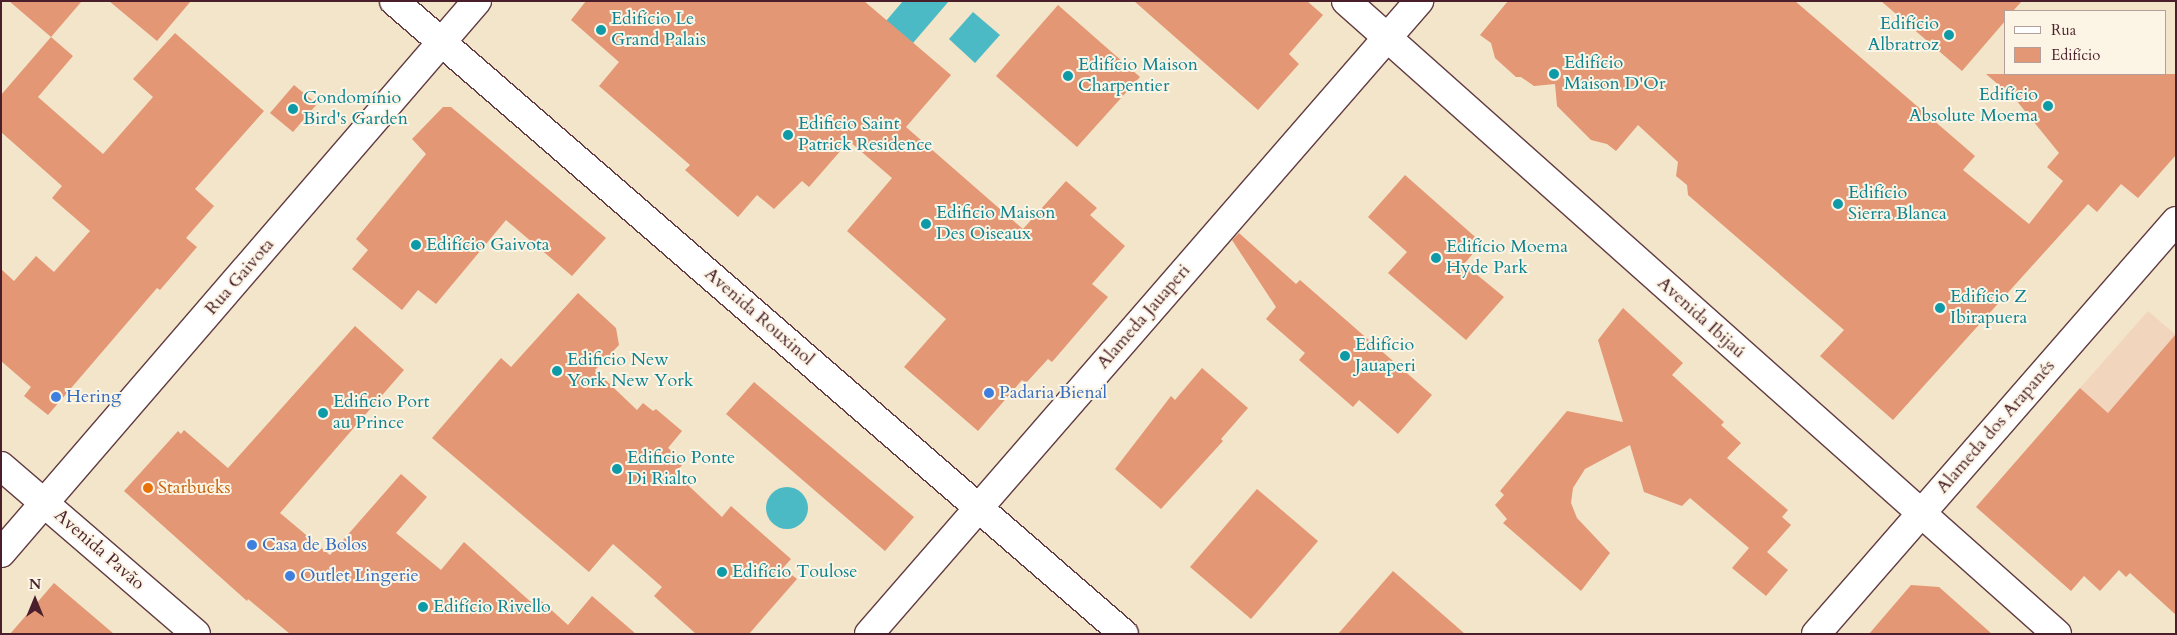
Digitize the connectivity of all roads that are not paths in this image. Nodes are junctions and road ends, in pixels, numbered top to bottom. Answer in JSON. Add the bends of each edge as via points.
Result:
{"nodes":[{"id":1,"x":394,"y":1,"type":"edge"},
{"id":2,"x":478,"y":1,"type":"edge"},
{"id":3,"x":1346,"y":1,"type":"edge"},
{"id":4,"x":1419,"y":1,"type":"edge"},
{"id":5,"x":1387,"y":38,"type":"junction"},
{"id":6,"x":442,"y":43,"type":"junction"},
{"id":7,"x":2176,"y":221,"type":"edge"},
{"id":8,"x":1,"y":466,"type":"edge"},
{"id":9,"x":44,"y":504,"type":"junction"},
{"id":10,"x":978,"y":508,"type":"junction"},
{"id":11,"x":1920,"y":514,"type":"junction"},
{"id":12,"x":1,"y":553,"type":"edge"},
{"id":13,"x":196,"y":634,"type":"edge"},
{"id":14,"x":869,"y":634,"type":"edge"},
{"id":15,"x":1124,"y":634,"type":"edge"},
{"id":16,"x":1816,"y":634,"type":"edge"},
{"id":17,"x":2057,"y":634,"type":"edge"}],
"edges":[{"from":1,"to":6,"type":"street","name":"Avenida Rouxinol"},
{"from":2,"to":6,"type":"street","name":"Rua Gaivota"},
{"from":3,"to":5,"type":"street","name":"Avenida Ibijaú"},
{"from":4,"to":5,"type":"street","name":"Alameda Jauaperi"},
{"from":5,"to":10,"type":"street","name":"Alameda Jauaperi"},
{"from":5,"to":11,"type":"street","name":"Avenida Ibijaú"},
{"from":6,"to":9,"type":"street","name":"Rua Gaivota"},
{"from":6,"to":10,"type":"street","name":"Avenida Rouxinol"},
{"from":7,"to":11,"type":"street","name":"Alameda dos Arapanés"},
{"from":8,"to":9,"type":"street","name":"Avenida Pavão"},
{"from":9,"to":12,"type":"street","name":"Rua Gaivota"},
{"from":9,"to":13,"type":"street","name":"Avenida Pavão"},
{"from":10,"to":14,"type":"street","name":"Alameda Jauaperi"},
{"from":10,"to":15,"type":"street","name":"Avenida Rouxinol"},
{"from":11,"to":16,"type":"street","name":"Alameda dos Arapanés"},
{"from":11,"to":17,"type":"street","name":"Avenida Ibijaú"}]}
